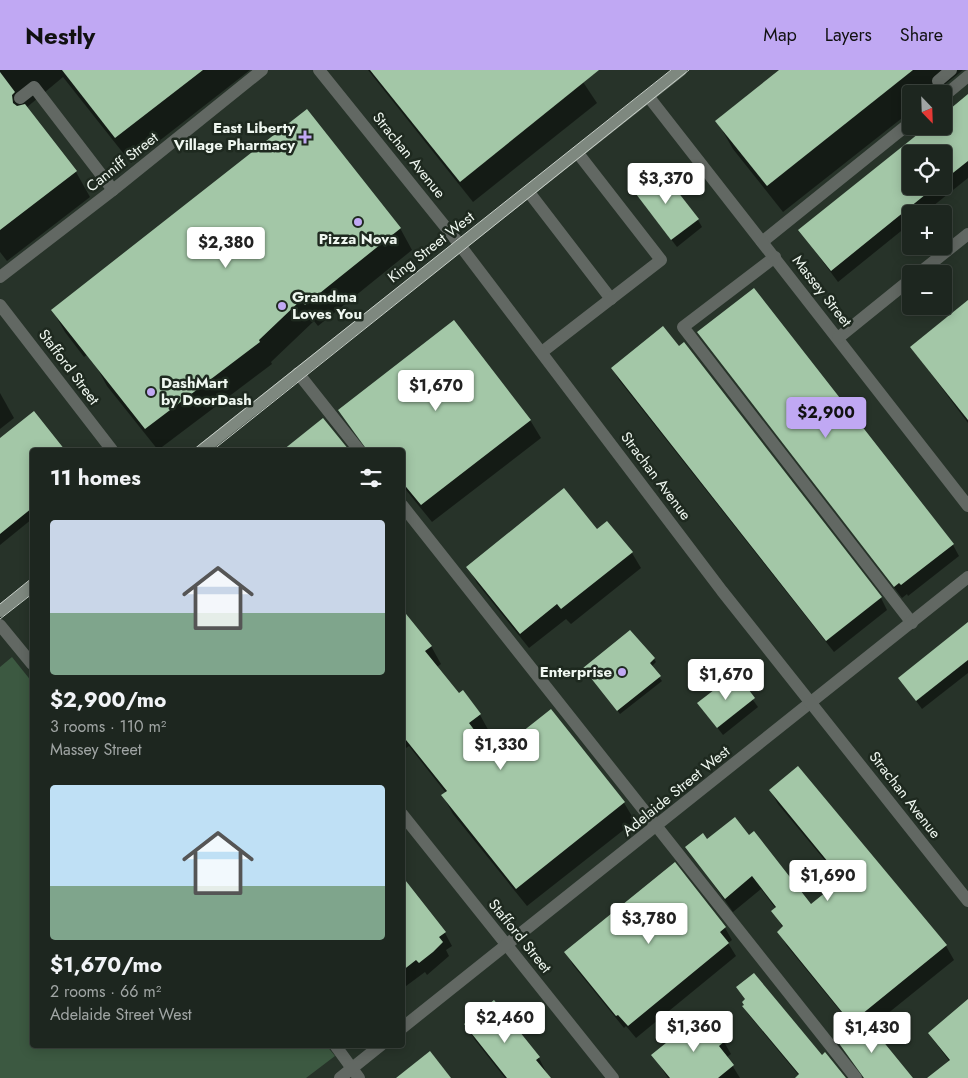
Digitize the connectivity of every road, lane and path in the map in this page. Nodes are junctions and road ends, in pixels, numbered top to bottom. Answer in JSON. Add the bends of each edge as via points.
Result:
{"nodes":[{"id":1,"x":262,"y":70,"type":"edge"},
{"id":2,"x":319,"y":70,"type":"edge"},
{"id":3,"x":681,"y":70,"type":"edge"},
{"id":4,"x":951,"y":70,"type":"edge"},
{"id":5,"x":968,"y":76,"type":"edge"},
{"id":6,"x":938,"y":81,"type":"dead end"},
{"id":7,"x":952,"y":89,"type":"edge"},
{"id":8,"x":648,"y":96,"type":"junction"},
{"id":9,"x":20,"y":98,"type":"dead end"},
{"id":10,"x":902,"y":129,"type":"edge"},
{"id":11,"x":577,"y":152,"type":"junction"},
{"id":12,"x":114,"y":190,"type":"junction"},
{"id":13,"x":528,"y":191,"type":"junction"},
{"id":14,"x":968,"y":234,"type":"edge"},
{"id":15,"x":762,"y":242,"type":"junction"},
{"id":16,"x":460,"y":245,"type":"junction"},
{"id":17,"x":774,"y":257,"type":"junction"},
{"id":18,"x":929,"y":265,"type":"edge"},
{"id":19,"x":0,"y":277,"type":"edge"},
{"id":20,"x":902,"y":287,"type":"edge"},
{"id":21,"x":611,"y":299,"type":"junction"},
{"id":22,"x":0,"y":305,"type":"edge"},
{"id":23,"x":838,"y":338,"type":"junction"},
{"id":24,"x":542,"y":352,"type":"junction"},
{"id":25,"x":298,"y":373,"type":"junction"},
{"id":26,"x":110,"y":448,"type":"edge"},
{"id":27,"x":204,"y":448,"type":"edge"},
{"id":28,"x":357,"y":448,"type":"edge"},
{"id":29,"x":968,"y":506,"type":"edge"},
{"id":30,"x":405,"y":509,"type":"edge"},
{"id":31,"x":968,"y":577,"type":"edge"},
{"id":32,"x":30,"y":588,"type":"edge"},
{"id":33,"x":0,"y":611,"type":"edge"},
{"id":34,"x":912,"y":623,"type":"junction"},
{"id":35,"x":0,"y":625,"type":"edge"},
{"id":36,"x":30,"y":662,"type":"edge"},
{"id":37,"x":812,"y":704,"type":"junction"},
{"id":38,"x":405,"y":818,"type":"edge"},
{"id":39,"x":657,"y":827,"type":"junction"},
{"id":40,"x":968,"y":901,"type":"edge"},
{"id":41,"x":508,"y":945,"type":"junction"},
{"id":42,"x":405,"y":1026,"type":"edge"},
{"id":43,"x":337,"y":1048,"type":"edge"},
{"id":44,"x":378,"y":1048,"type":"edge"},
{"id":45,"x":355,"y":1074,"type":"edge"},
{"id":46,"x":340,"y":1078,"type":"edge"},
{"id":47,"x":613,"y":1078,"type":"edge"},
{"id":48,"x":856,"y":1078,"type":"edge"}],
"edges":[{"from":1,"to":12,"type":"street","name":"Canniff Street"},
{"from":2,"to":16,"type":"street","name":"Strachan Avenue"},
{"from":3,"to":8,"type":"main road","name":"King Street West"},
{"from":4,"to":6,"type":"street"},
{"from":5,"to":7,"type":"street"},
{"from":8,"to":11,"type":"main road","name":"King Street West"},
{"from":8,"to":15,"type":"street","name":"Massey Street"},
{"from":9,"to":12,"type":"street","via":[[34,87]]},
{"from":10,"to":15,"type":"street"},
{"from":11,"to":13,"type":"main road","name":"King Street West"},
{"from":11,"to":21,"type":"street","via":[[661,260]]},
{"from":12,"to":19,"type":"street","name":"Canniff Street"},
{"from":13,"to":16,"type":"main road","name":"King Street West"},
{"from":13,"to":21,"type":"street"},
{"from":14,"to":18,"type":"street"},
{"from":15,"to":17,"type":"street","name":"Massey Street"},
{"from":16,"to":24,"type":"street","name":"Strachan Avenue"},
{"from":16,"to":25,"type":"main road","name":"King Street West"},
{"from":17,"to":23,"type":"street","name":"Massey Street"},
{"from":17,"to":34,"type":"street","via":[[683,327]]},
{"from":20,"to":23,"type":"street"},
{"from":21,"to":24,"type":"street"},
{"from":22,"to":26,"type":"street","name":"Stafford Street"},
{"from":23,"to":29,"type":"street","name":"Massey Street"},
{"from":24,"to":37,"type":"street","name":"Strachan Avenue","via":[[722,591]]},
{"from":25,"to":27,"type":"main road","name":"King Street West"},
{"from":25,"to":28,"type":"street"},
{"from":30,"to":39,"type":"street"},
{"from":31,"to":34,"type":"street","name":"Adelaide Street West"},
{"from":32,"to":33,"type":"main road"},
{"from":34,"to":37,"type":"street","name":"Adelaide Street West"},
{"from":35,"to":36,"type":"street"},
{"from":37,"to":39,"type":"street","name":"Adelaide Street West"},
{"from":37,"to":40,"type":"street","name":"Strachan Avenue"},
{"from":38,"to":41,"type":"street","name":"Stafford Street"},
{"from":39,"to":41,"type":"street","name":"Adelaide Street West"},
{"from":39,"to":48,"type":"street"},
{"from":41,"to":42,"type":"street","name":"Adelaide Street West"},
{"from":41,"to":47,"type":"street","name":"Stafford Street"},
{"from":43,"to":45,"type":"street"},
{"from":44,"to":45,"type":"street"},
{"from":45,"to":46,"type":"street"}]}
